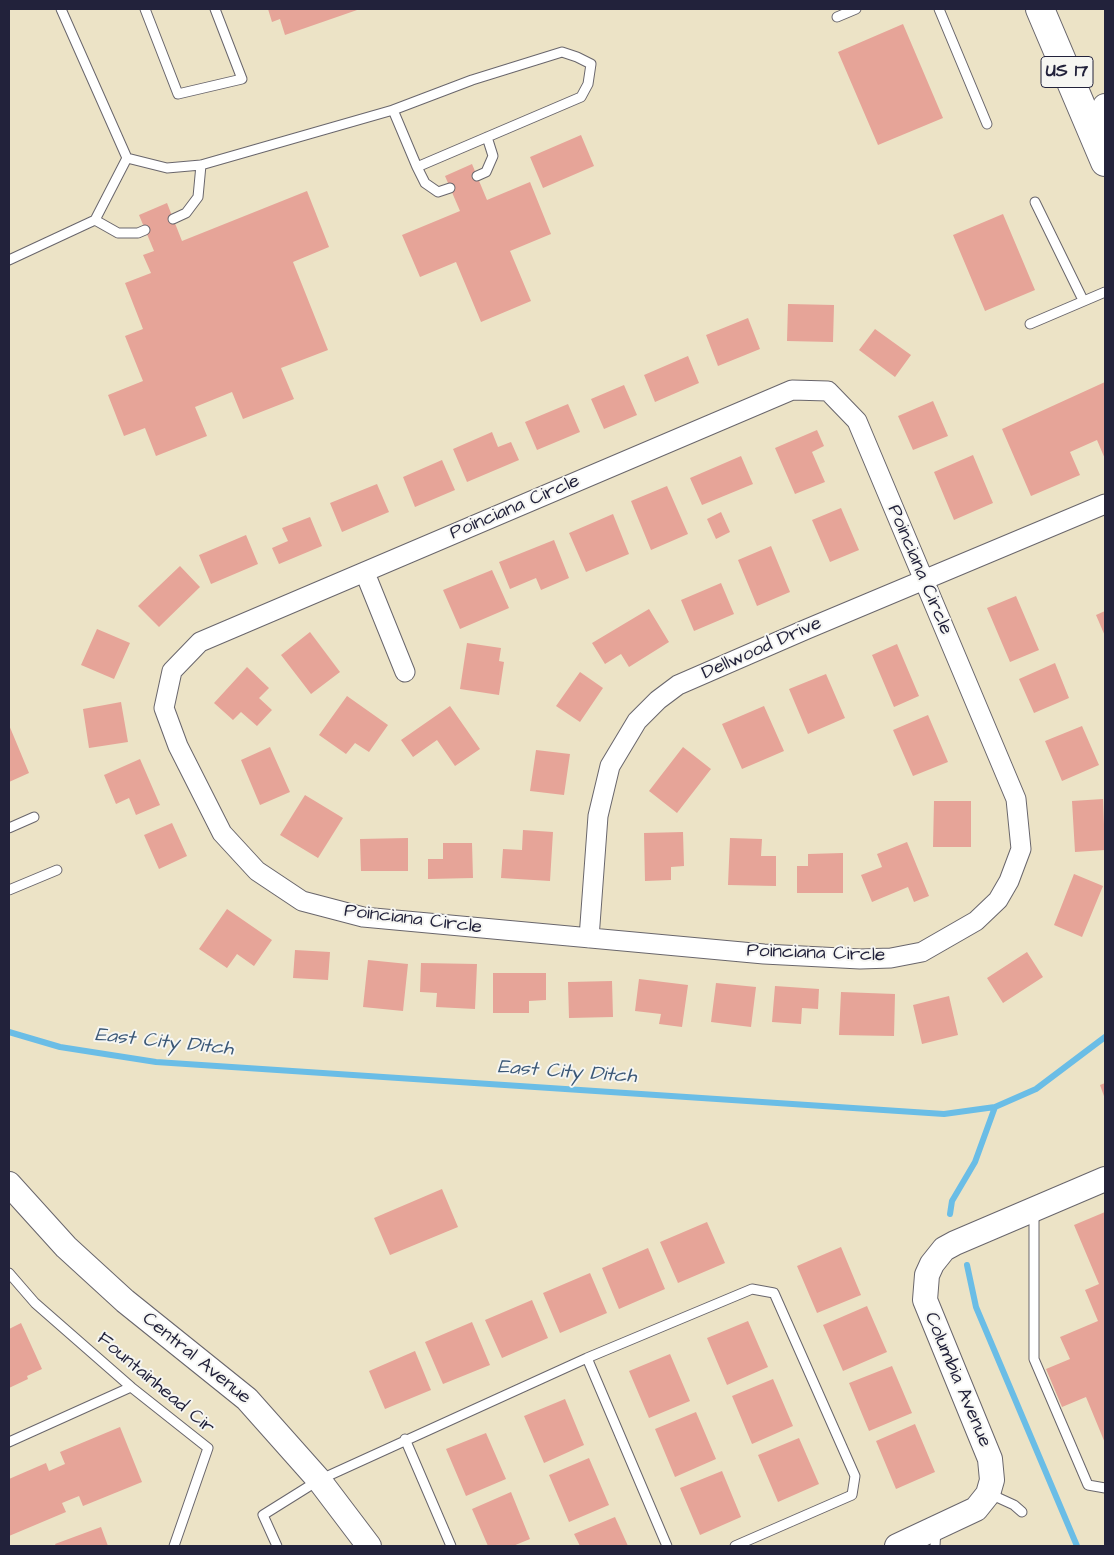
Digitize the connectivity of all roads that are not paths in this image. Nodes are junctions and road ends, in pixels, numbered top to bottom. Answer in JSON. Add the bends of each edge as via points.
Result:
{"nodes":[{"id":1,"x":61,"y":9,"type":"edge"},
{"id":2,"x":146,"y":9,"type":"edge"},
{"id":3,"x":215,"y":9,"type":"edge"},
{"id":4,"x":856,"y":9,"type":"edge"},
{"id":5,"x":939,"y":9,"type":"edge"},
{"id":6,"x":1045,"y":11,"type":"edge"},
{"id":7,"x":836,"y":17,"type":"dead end"},
{"id":8,"x":1105,"y":106,"type":"edge"},
{"id":9,"x":393,"y":110,"type":"junction"},
{"id":10,"x":987,"y":124,"type":"dead end"},
{"id":11,"x":1100,"y":134,"type":"edge"},
{"id":12,"x":487,"y":137,"type":"junction"},
{"id":13,"x":127,"y":158,"type":"junction"},
{"id":14,"x":1105,"y":162,"type":"edge"},
{"id":15,"x":201,"y":165,"type":"junction"},
{"id":16,"x":417,"y":167,"type":"junction"},
{"id":17,"x":477,"y":176,"type":"dead end"},
{"id":18,"x":450,"y":188,"type":"dead end"},
{"id":19,"x":1035,"y":202,"type":"dead end"},
{"id":20,"x":174,"y":219,"type":"dead end"},
{"id":21,"x":95,"y":220,"type":"junction"},
{"id":22,"x":145,"y":230,"type":"dead end"},
{"id":23,"x":9,"y":260,"type":"edge"},
{"id":24,"x":1105,"y":292,"type":"edge"},
{"id":25,"x":1083,"y":300,"type":"junction"},
{"id":26,"x":1030,"y":324,"type":"dead end"},
{"id":27,"x":1105,"y":504,"type":"edge"},
{"id":28,"x":364,"y":572,"type":"junction"},
{"id":29,"x":923,"y":579,"type":"junction"},
{"id":30,"x":404,"y":672,"type":"dead end"},
{"id":31,"x":34,"y":817,"type":"dead end"},
{"id":32,"x":9,"y":828,"type":"edge"},
{"id":33,"x":57,"y":870,"type":"dead end"},
{"id":34,"x":9,"y":890,"type":"edge"},
{"id":35,"x":589,"y":938,"type":"junction"},
{"id":36,"x":1105,"y":1179,"type":"edge"},
{"id":37,"x":9,"y":1184,"type":"edge"},
{"id":38,"x":1034,"y":1210,"type":"junction"},
{"id":39,"x":9,"y":1273,"type":"edge"},
{"id":40,"x":587,"y":1358,"type":"junction"},
{"id":41,"x":131,"y":1387,"type":"junction"},
{"id":42,"x":405,"y":1439,"type":"junction"},
{"id":43,"x":9,"y":1442,"type":"edge"},
{"id":44,"x":319,"y":1480,"type":"junction"},
{"id":45,"x":1105,"y":1488,"type":"edge"},
{"id":46,"x":988,"y":1494,"type":"junction"},
{"id":47,"x":1022,"y":1512,"type":"dead end"},
{"id":48,"x":935,"y":1538,"type":"edge"},
{"id":49,"x":174,"y":1546,"type":"edge"},
{"id":50,"x":277,"y":1546,"type":"edge"},
{"id":51,"x":369,"y":1546,"type":"edge"},
{"id":52,"x":452,"y":1546,"type":"edge"},
{"id":53,"x":667,"y":1546,"type":"edge"},
{"id":54,"x":735,"y":1546,"type":"edge"},
{"id":55,"x":897,"y":1546,"type":"edge"}],
"edges":[{"from":1,"to":13,"type":"lane"},
{"from":2,"to":3,"type":"lane","via":[[178,94],[242,79]]},
{"from":4,"to":7,"type":"lane"},
{"from":5,"to":10,"type":"lane"},
{"from":6,"to":11,"type":"main road","number":"US 17"},
{"from":8,"to":11,"type":"street"},
{"from":9,"to":12,"type":"lane","via":[[472,80],[562,52],[591,64],[588,84],[581,97]]},
{"from":9,"to":15,"type":"lane"},
{"from":9,"to":16,"type":"lane"},
{"from":11,"to":14,"type":"main road","number":"US 17"},
{"from":12,"to":16,"type":"lane"},
{"from":12,"to":17,"type":"lane","via":[[493,156],[486,172]]},
{"from":13,"to":15,"type":"lane","via":[[168,168]]},
{"from":13,"to":21,"type":"lane"},
{"from":15,"to":20,"type":"lane","via":[[198,197],[186,213]]},
{"from":16,"to":18,"type":"lane","via":[[424,183],[438,192]]},
{"from":19,"to":25,"type":"lane"},
{"from":21,"to":22,"type":"lane","via":[[118,233]]},
{"from":21,"to":23,"type":"lane"},
{"from":24,"to":25,"type":"lane"},
{"from":25,"to":26,"type":"lane"},
{"from":27,"to":29,"type":"street","name":"Dellwood Drive"},
{"from":28,"to":29,"type":"street","name":"Poinciana Circle","via":[[792,390],[801,390],[828,391],[857,421]]},
{"from":28,"to":30,"type":"street"},
{"from":28,"to":35,"type":"street","name":"Poinciana Circle","via":[[200,642],[172,671],[164,708],[178,746],[222,833],[257,871],[302,901],[363,917]]},
{"from":29,"to":35,"type":"street","name":"Dellwood Drive","via":[[678,686],[637,721],[610,766],[598,816]]},
{"from":29,"to":35,"type":"street","name":"Poinciana Circle","via":[[1016,799],[1021,849],[998,900],[976,921],[948,939],[922,952],[891,958],[764,954]]},
{"from":31,"to":32,"type":"lane"},
{"from":33,"to":34,"type":"lane"},
{"from":36,"to":38,"type":"street","name":"Columbia Avenue"},
{"from":37,"to":44,"type":"street","name":"Central Avenue","via":[[66,1247],[125,1302],[247,1399]]},
{"from":38,"to":45,"type":"lane","via":[[1034,1358],[1088,1485]]},
{"from":38,"to":46,"type":"street","name":"Columbia Avenue","via":[[944,1249],[932,1264],[925,1286],[928,1313],[990,1459],[992,1480]]},
{"from":39,"to":41,"type":"lane","name":"Fountainhead Cir","via":[[36,1303]]},
{"from":40,"to":42,"type":"lane"},
{"from":40,"to":53,"type":"lane"},
{"from":40,"to":54,"type":"lane","via":[[752,1289],[774,1294],[855,1476],[852,1495]]},
{"from":41,"to":43,"type":"lane"},
{"from":41,"to":49,"type":"lane","name":"Fountainhead Cir","via":[[208,1448]]},
{"from":42,"to":44,"type":"lane"},
{"from":42,"to":52,"type":"lane"},
{"from":44,"to":50,"type":"lane","via":[[262,1515]]},
{"from":44,"to":51,"type":"street","name":"Central Avenue"},
{"from":46,"to":47,"type":"lane"},
{"from":46,"to":48,"type":"street","via":[[976,1509]]},
{"from":48,"to":55,"type":"street"}]}
